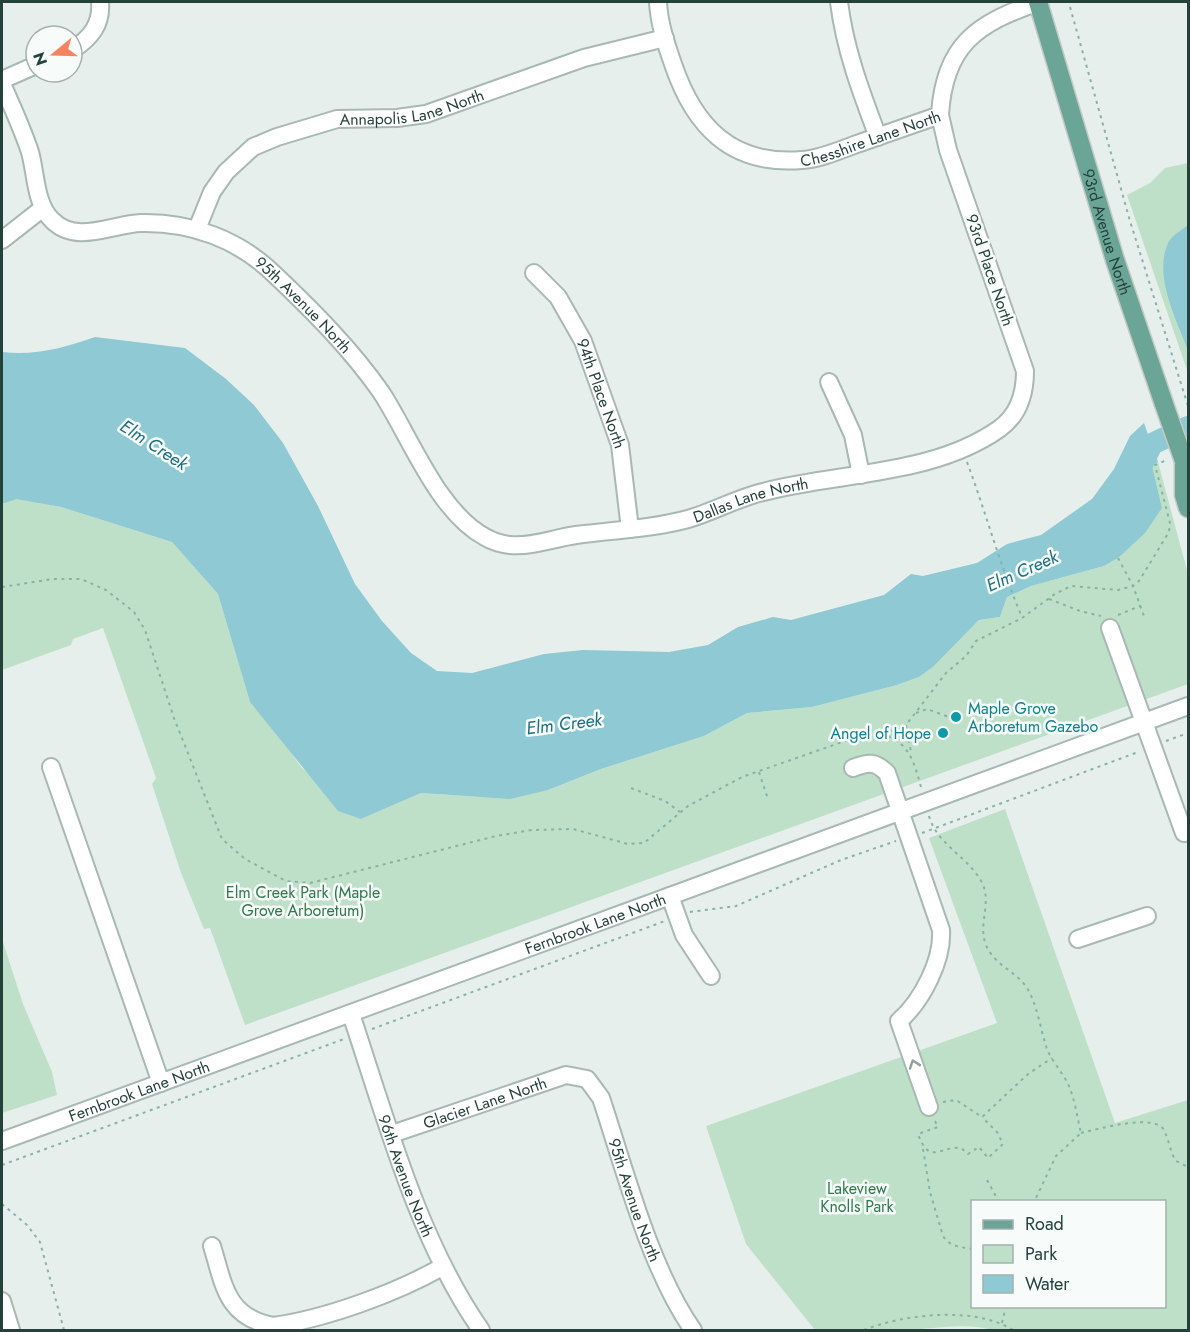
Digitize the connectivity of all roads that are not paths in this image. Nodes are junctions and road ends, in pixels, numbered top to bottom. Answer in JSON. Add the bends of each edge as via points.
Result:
{"nodes":[{"id":1,"x":100,"y":2,"type":"edge"},
{"id":2,"x":658,"y":2,"type":"edge"},
{"id":3,"x":839,"y":2,"type":"edge"},
{"id":4,"x":1038,"y":2,"type":"edge"},
{"id":5,"x":664,"y":38,"type":"junction"},
{"id":6,"x":84,"y":42,"type":"edge"},
{"id":7,"x":24,"y":71,"type":"edge"},
{"id":8,"x":2,"y":82,"type":"edge"},
{"id":9,"x":940,"y":115,"type":"junction"},
{"id":10,"x":878,"y":137,"type":"junction"},
{"id":11,"x":43,"y":208,"type":"junction"},
{"id":12,"x":197,"y":229,"type":"junction"},
{"id":13,"x":2,"y":240,"type":"edge"},
{"id":14,"x":534,"y":273,"type":"dead end"},
{"id":15,"x":829,"y":381,"type":"dead end"},
{"id":16,"x":1008,"y":422,"type":"joint"},
{"id":17,"x":1181,"y":462,"type":"edge"},
{"id":18,"x":861,"y":475,"type":"junction"},
{"id":19,"x":1188,"y":508,"type":"edge"},
{"id":20,"x":630,"y":529,"type":"junction"},
{"id":21,"x":484,"y":537,"type":"joint"},
{"id":22,"x":1109,"y":621,"type":"road end"},
{"id":23,"x":1188,"y":706,"type":"edge"},
{"id":24,"x":1143,"y":723,"type":"junction"},
{"id":25,"x":51,"y":767,"type":"dead end"},
{"id":26,"x":853,"y":768,"type":"dead end"},
{"id":27,"x":901,"y":813,"type":"junction"},
{"id":28,"x":1184,"y":833,"type":"dead end"},
{"id":29,"x":670,"y":896,"type":"junction"},
{"id":30,"x":1147,"y":916,"type":"dead end"},
{"id":31,"x":1078,"y":939,"type":"dead end"},
{"id":32,"x":711,"y":976,"type":"dead end"},
{"id":33,"x":351,"y":1014,"type":"junction"},
{"id":34,"x":576,"y":1075,"type":"joint"},
{"id":35,"x":161,"y":1083,"type":"junction"},
{"id":36,"x":929,"y":1107,"type":"road end"},
{"id":37,"x":392,"y":1134,"type":"junction"},
{"id":38,"x":2,"y":1141,"type":"edge"},
{"id":39,"x":212,"y":1246,"type":"dead end"},
{"id":40,"x":442,"y":1267,"type":"junction"},
{"id":41,"x":2,"y":1301,"type":"edge"},
{"id":42,"x":11,"y":1330,"type":"edge"},
{"id":43,"x":481,"y":1330,"type":"edge"},
{"id":44,"x":693,"y":1330,"type":"edge"}],
"edges":[{"from":1,"to":6,"type":"street","via":[[96,29]]},
{"from":2,"to":5,"type":"street","name":"Chesshire Lane North"},
{"from":3,"to":10,"type":"street","via":[[852,68]]},
{"from":4,"to":9,"type":"street","name":"Chesshire Lane North","via":[[996,18],[970,38],[945,77]]},
{"from":4,"to":17,"type":"main road","name":"93rd Avenue North","bridge":true,"via":[[1115,260]]},
{"from":5,"to":10,"type":"street","name":"Chesshire Lane North","via":[[691,108],[708,129],[751,157],[804,160]]},
{"from":5,"to":12,"type":"street","name":"Annapolis Lane North","via":[[584,58],[426,114],[337,119],[277,137],[253,147],[226,172],[212,192]]},
{"from":7,"to":8,"type":"street"},
{"from":8,"to":11,"type":"street","via":[[30,152]]},
{"from":9,"to":10,"type":"street","name":"Chesshire Lane North"},
{"from":9,"to":16,"type":"street","name":"93rd Place North","via":[[948,150],[1025,371],[1022,401]]},
{"from":11,"to":12,"type":"street","name":"95th Avenue North","via":[[51,220],[74,233],[140,223]]},
{"from":11,"to":13,"type":"street"},
{"from":12,"to":21,"type":"street","name":"95th Avenue North","via":[[255,257],[329,330],[381,393],[443,495]]},
{"from":14,"to":20,"type":"street","name":"94th Place North","via":[[558,297],[583,341],[620,445]]},
{"from":15,"to":18,"type":"street","via":[[853,435]]},
{"from":16,"to":18,"type":"street","name":"Dallas Lane North","via":[[961,448]]},
{"from":17,"to":19,"type":"main road","name":"93rd Avenue North"},
{"from":18,"to":20,"type":"street","name":"Dallas Lane North","via":[[764,491],[688,519]]},
{"from":20,"to":21,"type":"street","name":"Dallas Lane North","via":[[523,545]]},
{"from":22,"to":24,"type":"street"},
{"from":23,"to":24,"type":"street","name":"Fernbrook Lane North"},
{"from":24,"to":27,"type":"street","name":"Fernbrook Lane North"},
{"from":24,"to":28,"type":"street"},
{"from":25,"to":35,"type":"street"},
{"from":26,"to":27,"type":"street","via":[[869,762],[878,764],[887,773]]},
{"from":27,"to":29,"type":"street","name":"Fernbrook Lane North"},
{"from":36,"to":27,"type":"street","one_way":true,"via":[[899,1021],[933,972],[942,945],[942,930]]},
{"from":29,"to":32,"type":"street","via":[[696,956]]},
{"from":29,"to":33,"type":"street","name":"Fernbrook Lane North"},
{"from":30,"to":31,"type":"street"},
{"from":33,"to":35,"type":"street","name":"Fernbrook Lane North"},
{"from":33,"to":37,"type":"street","name":"96th Avenue North"},
{"from":34,"to":37,"type":"street","name":"Glacier Lane North","via":[[566,1075]]},
{"from":34,"to":44,"type":"street","name":"95th Avenue North","via":[[587,1079],[601,1098],[654,1253]]},
{"from":35,"to":38,"type":"street","name":"Fernbrook Lane North"},
{"from":37,"to":40,"type":"street","name":"96th Avenue North"},
{"from":39,"to":40,"type":"street","via":[[232,1304],[257,1323],[273,1326],[365,1301]]},
{"from":40,"to":43,"type":"street","name":"96th Avenue North"},
{"from":41,"to":42,"type":"street"}]}
